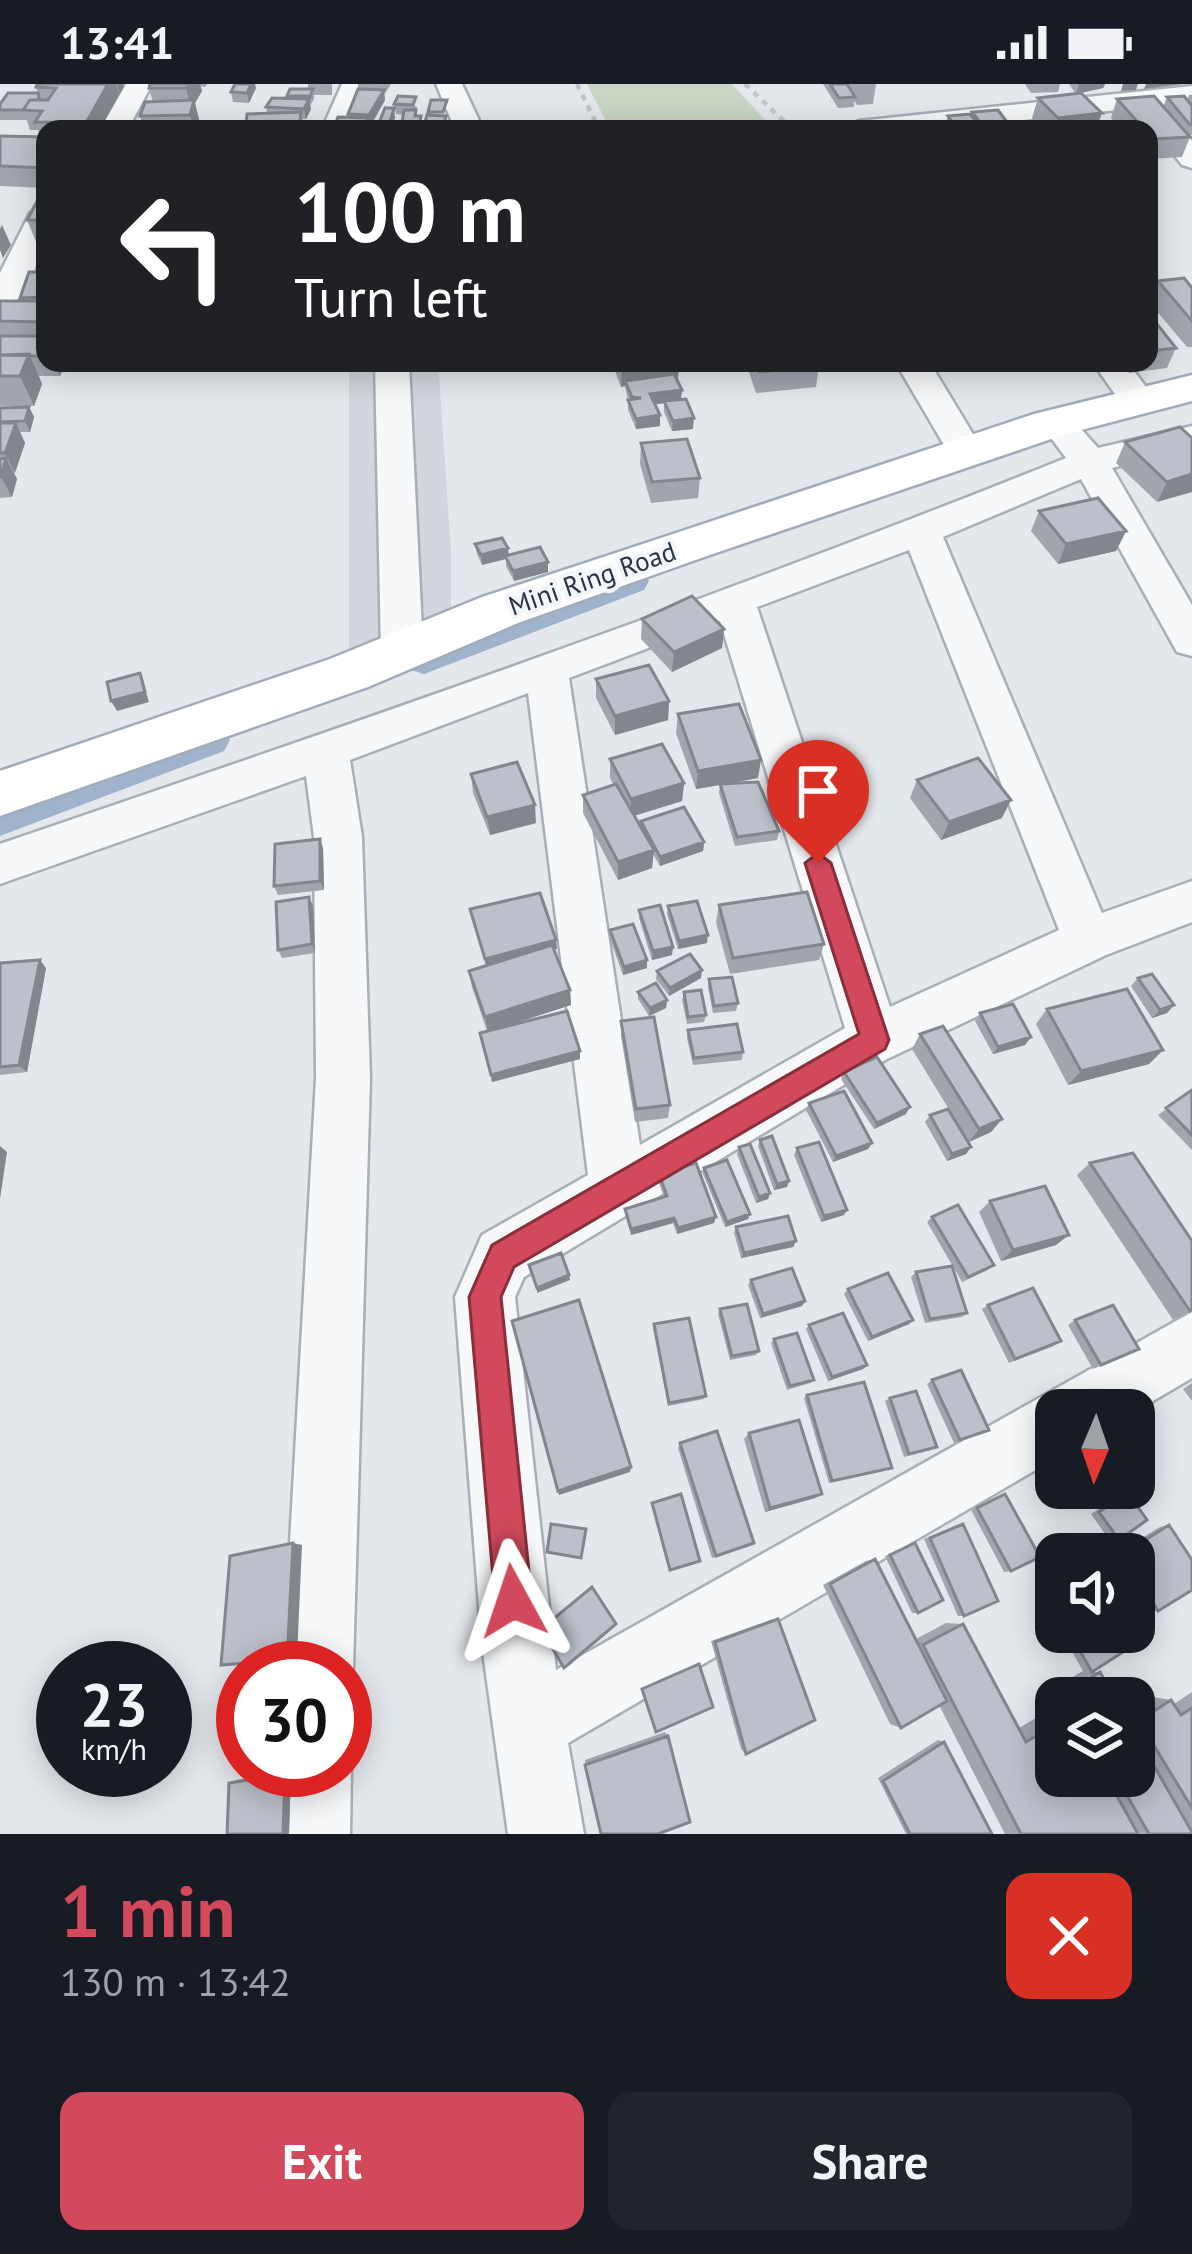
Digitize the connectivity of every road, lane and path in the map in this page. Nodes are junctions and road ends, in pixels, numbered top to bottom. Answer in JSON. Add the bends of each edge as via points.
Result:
{"nodes":[{"id":1,"x":139,"y":84,"type":"edge"},
{"id":2,"x":355,"y":84,"type":"edge"},
{"id":3,"x":449,"y":84,"type":"edge"},
{"id":4,"x":577,"y":84,"type":"edge"},
{"id":5,"x":745,"y":84,"type":"edge"},
{"id":6,"x":942,"y":84,"type":"edge"},
{"id":7,"x":1192,"y":94,"type":"edge"},
{"id":8,"x":1142,"y":97,"type":"junction"},
{"id":9,"x":961,"y":115,"type":"junction"},
{"id":10,"x":119,"y":120,"type":"edge"},
{"id":11,"x":340,"y":120,"type":"edge"},
{"id":12,"x":465,"y":120,"type":"edge"},
{"id":13,"x":595,"y":120,"type":"edge"},
{"id":14,"x":783,"y":120,"type":"edge"},
{"id":15,"x":942,"y":120,"type":"edge"},
{"id":16,"x":1192,"y":160,"type":"edge"},
{"id":17,"x":36,"y":218,"type":"edge"},
{"id":18,"x":0,"y":220,"type":"edge"},
{"id":19,"x":36,"y":232,"type":"edge"},
{"id":20,"x":0,"y":307,"type":"edge"},
{"id":21,"x":392,"y":372,"type":"edge"},
{"id":22,"x":918,"y":372,"type":"edge"},
{"id":23,"x":1117,"y":372,"type":"edge"},
{"id":24,"x":1192,"y":388,"type":"edge"},
{"id":25,"x":1140,"y":403,"type":"junction"},
{"id":26,"x":1192,"y":437,"type":"edge"},
{"id":27,"x":1071,"y":442,"type":"junction"},
{"id":28,"x":967,"y":454,"type":"junction"},
{"id":29,"x":921,"y":532,"type":"junction"},
{"id":30,"x":734,"y":598,"type":"junction"},
{"id":31,"x":1192,"y":641,"type":"edge"},
{"id":32,"x":402,"y":651,"type":"junction"},
{"id":33,"x":546,"y":669,"type":"junction"},
{"id":34,"x":326,"y":751,"type":"junction"},
{"id":35,"x":0,"y":794,"type":"edge"},
{"id":36,"x":0,"y":864,"type":"edge"},
{"id":37,"x":1192,"y":901,"type":"edge"},
{"id":38,"x":1088,"y":940,"type":"junction"},
{"id":39,"x":875,"y":1040,"type":"junction"},
{"id":40,"x":618,"y":1186,"type":"junction"},
{"id":41,"x":1192,"y":1343,"type":"edge"},
{"id":42,"x":1113,"y":1389,"type":"edge"},
{"id":43,"x":1035,"y":1434,"type":"edge"},
{"id":44,"x":319,"y":1641,"type":"edge"},
{"id":45,"x":527,"y":1727,"type":"junction"},
{"id":46,"x":313,"y":1797,"type":"edge"},
{"id":47,"x":312,"y":1834,"type":"edge"},
{"id":48,"x":546,"y":1834,"type":"edge"}],
"edges":[{"from":1,"to":10,"type":"street"},
{"from":2,"to":11,"type":"street"},
{"from":3,"to":12,"type":"street"},
{"from":4,"to":13,"type":"path"},
{"from":5,"to":14,"type":"path"},
{"from":6,"to":9,"type":"street"},
{"from":7,"to":8,"type":"street"},
{"from":8,"to":9,"type":"street"},
{"from":8,"to":16,"type":"street"},
{"from":9,"to":15,"type":"street"},
{"from":17,"to":18,"type":"street"},
{"from":19,"to":20,"type":"street"},
{"from":21,"to":32,"type":"street"},
{"from":22,"to":28,"type":"street"},
{"from":23,"to":25,"type":"street"},
{"from":24,"to":25,"type":"main road","name":"Mini Ring Road"},
{"from":25,"to":27,"type":"main road","name":"Mini Ring Road"},
{"from":26,"to":27,"type":"street"},
{"from":27,"to":28,"type":"main road","name":"Mini Ring Road"},
{"from":27,"to":29,"type":"street"},
{"from":27,"to":31,"type":"street"},
{"from":28,"to":32,"type":"main road","name":"Mini Ring Road"},
{"from":29,"to":30,"type":"street"},
{"from":29,"to":38,"type":"street"},
{"from":30,"to":33,"type":"street"},
{"from":30,"to":39,"type":"street"},
{"from":32,"to":35,"type":"main road","name":"Mini Ring Road"},
{"from":33,"to":34,"type":"street"},
{"from":33,"to":40,"type":"street"},
{"from":34,"to":36,"type":"street"},
{"from":34,"to":44,"type":"street","via":[[338,837],[343,1078]]},
{"from":37,"to":38,"type":"street"},
{"from":38,"to":39,"type":"street"},
{"from":39,"to":40,"type":"street"},
{"from":40,"to":45,"type":"street","via":[[503,1256],[485,1297]]},
{"from":41,"to":42,"type":"street"},
{"from":43,"to":45,"type":"street"},
{"from":45,"to":48,"type":"street"},
{"from":46,"to":47,"type":"street"}]}
